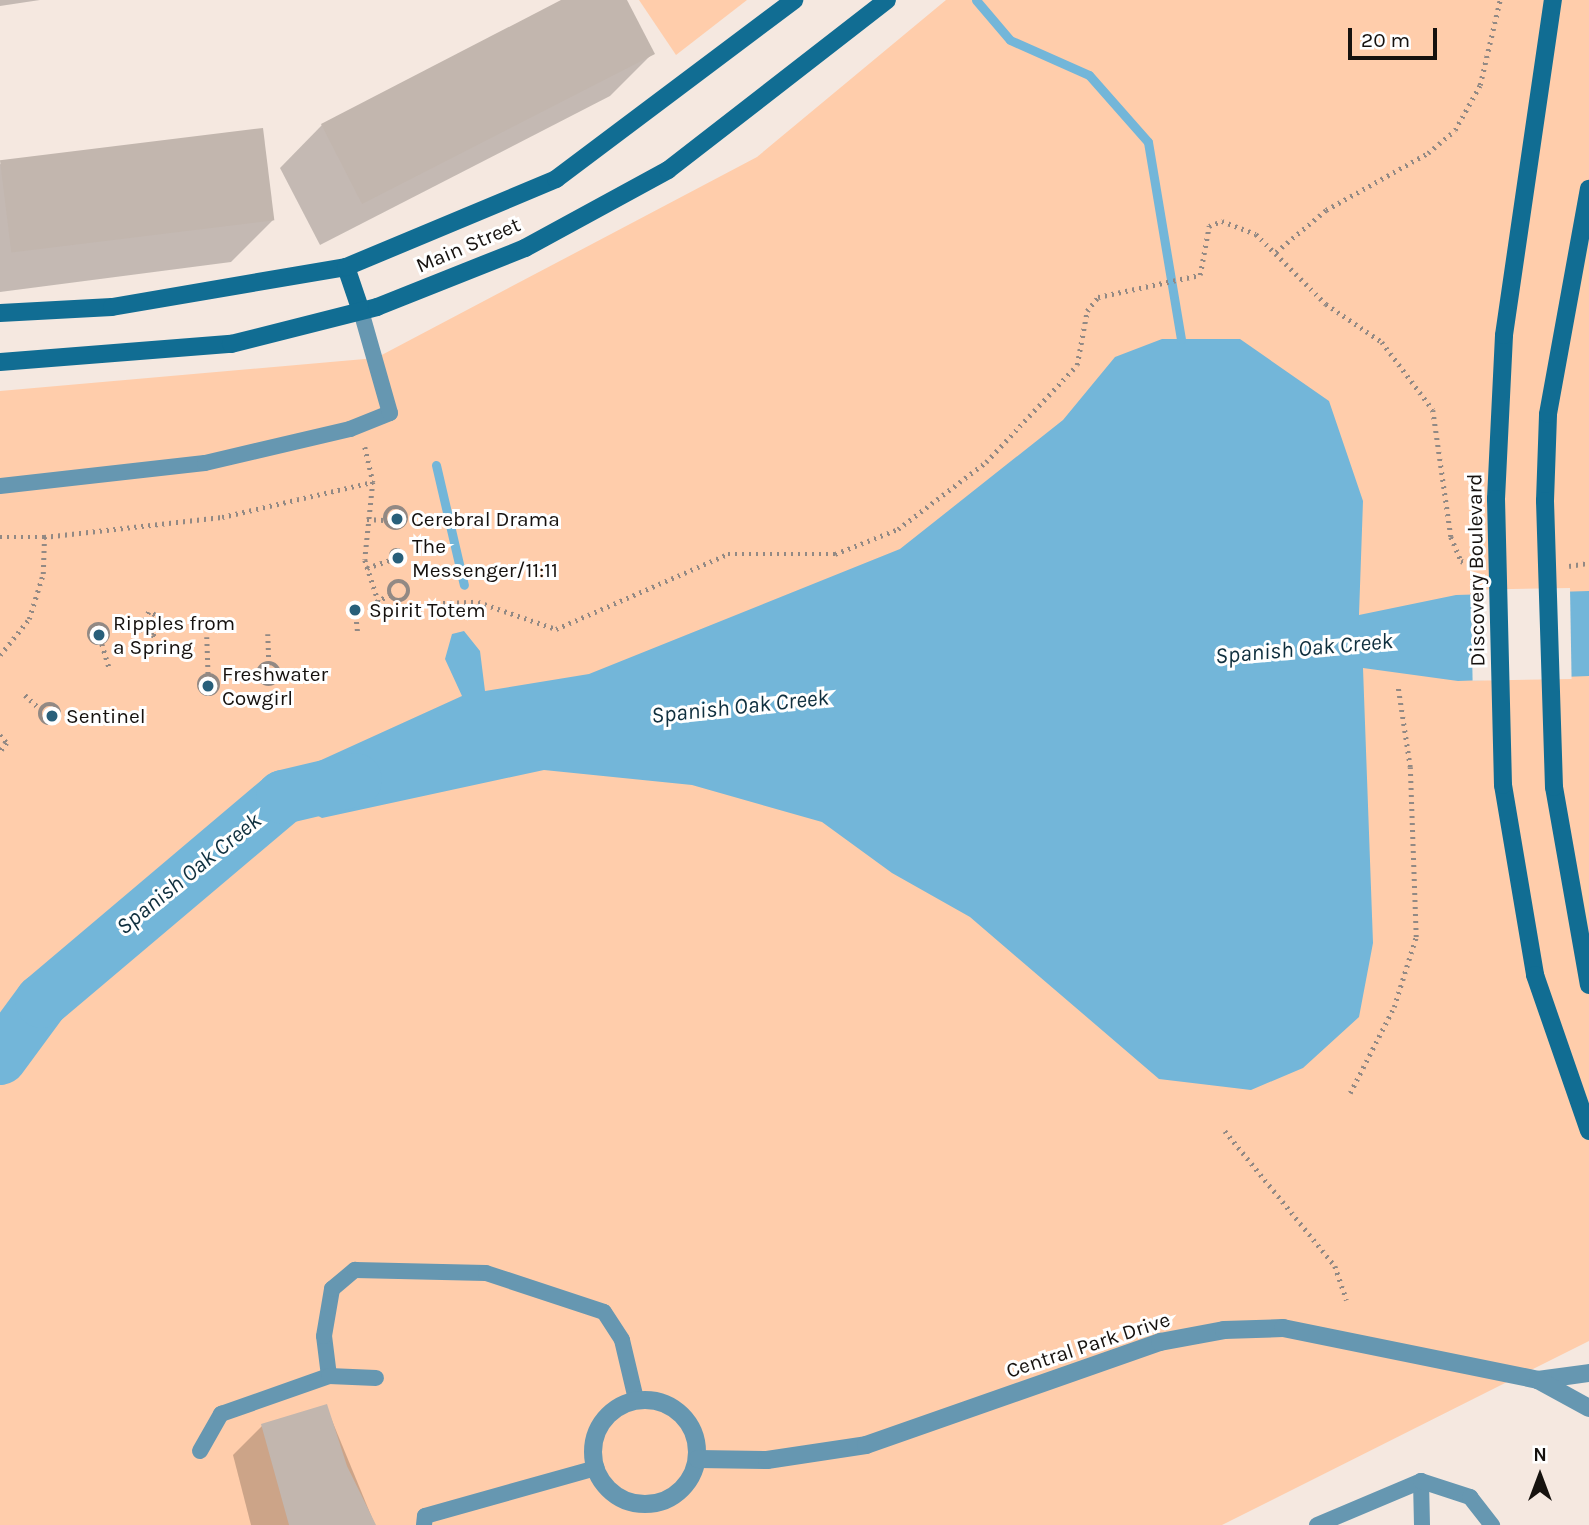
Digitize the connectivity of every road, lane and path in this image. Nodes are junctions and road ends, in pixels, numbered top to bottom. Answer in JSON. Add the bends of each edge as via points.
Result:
{"nodes":[{"id":1,"x":794,"y":0,"type":"edge"},
{"id":2,"x":887,"y":0,"type":"edge"},
{"id":3,"x":1500,"y":0,"type":"edge"},
{"id":4,"x":1553,"y":0,"type":"edge"},
{"id":5,"x":865,"y":7,"type":"edge"},
{"id":6,"x":1589,"y":189,"type":"edge"},
{"id":7,"x":1276,"y":252,"type":"junction"},
{"id":8,"x":346,"y":267,"type":"junction"},
{"id":9,"x":361,"y":311,"type":"junction"},
{"id":10,"x":0,"y":313,"type":"edge"},
{"id":11,"x":0,"y":362,"type":"edge"},
{"id":12,"x":360,"y":425,"type":"junction"},
{"id":13,"x":373,"y":482,"type":"junction"},
{"id":14,"x":0,"y":486,"type":"edge"},
{"id":15,"x":367,"y":519,"type":"junction"},
{"id":16,"x":384,"y":520,"type":"junction"},
{"id":17,"x":0,"y":537,"type":"edge"},
{"id":18,"x":44,"y":537,"type":"junction"},
{"id":19,"x":393,"y":559,"type":"dead end"},
{"id":20,"x":1589,"y":563,"type":"edge"},
{"id":21,"x":1562,"y":566,"type":"dead end"},
{"id":22,"x":1480,"y":567,"type":"dead end"},
{"id":23,"x":367,"y":568,"type":"junction"},
{"id":24,"x":389,"y":595,"type":"junction"},
{"id":25,"x":376,"y":602,"type":"junction"},
{"id":26,"x":443,"y":603,"type":"dead end"},
{"id":27,"x":356,"y":615,"type":"dead end"},
{"id":28,"x":386,"y":625,"type":"dead end"},
{"id":29,"x":268,"y":634,"type":"dead end"},
{"id":30,"x":153,"y":635,"type":"junction"},
{"id":31,"x":358,"y":635,"type":"dead end"},
{"id":32,"x":207,"y":637,"type":"dead end"},
{"id":33,"x":102,"y":644,"type":"junction"},
{"id":34,"x":159,"y":651,"type":"dead end"},
{"id":35,"x":0,"y":655,"type":"edge"},
{"id":36,"x":269,"y":663,"type":"junction"},
{"id":37,"x":108,"y":667,"type":"dead end"},
{"id":38,"x":208,"y":675,"type":"junction"},
{"id":39,"x":1398,"y":688,"type":"dead end"},
{"id":40,"x":25,"y":695,"type":"dead end"},
{"id":41,"x":41,"y":710,"type":"junction"},
{"id":42,"x":0,"y":735,"type":"edge"},
{"id":43,"x":0,"y":752,"type":"edge"},
{"id":44,"x":1589,"y":985,"type":"edge"},
{"id":45,"x":1350,"y":1093,"type":"dead end"},
{"id":46,"x":1225,"y":1131,"type":"dead end"},
{"id":47,"x":1589,"y":1131,"type":"edge"},
{"id":48,"x":1347,"y":1300,"type":"dead end"},
{"id":49,"x":1589,"y":1373,"type":"edge"},
{"id":50,"x":329,"y":1376,"type":"junction"},
{"id":51,"x":376,"y":1378,"type":"dead end"},
{"id":52,"x":1538,"y":1380,"type":"junction"},
{"id":53,"x":636,"y":1399,"type":"junction"},
{"id":54,"x":1589,"y":1408,"type":"edge"},
{"id":55,"x":200,"y":1451,"type":"dead end"},
{"id":56,"x":698,"y":1459,"type":"junction"},
{"id":57,"x":596,"y":1468,"type":"junction"},
{"id":58,"x":1421,"y":1481,"type":"junction"},
{"id":59,"x":424,"y":1525,"type":"edge"},
{"id":60,"x":1317,"y":1525,"type":"edge"},
{"id":61,"x":1422,"y":1525,"type":"edge"},
{"id":62,"x":1492,"y":1525,"type":"edge"}],
"edges":[{"from":1,"to":8,"type":"street","name":"Main Street","via":[[556,179]]},
{"from":2,"to":5,"type":"street","name":"Main Street"},
{"from":3,"to":7,"type":"path","via":[[1480,85],[1455,130],[1428,153],[1326,210]]},
{"from":4,"to":47,"type":"street","name":"Discovery Boulevard","bridge":true,"via":[[1504,335],[1496,499],[1503,785],[1535,975]]},
{"from":5,"to":9,"type":"street","name":"Main Street","via":[[668,170],[525,247]]},
{"from":6,"to":44,"type":"street","bridge":true,"via":[[1555,359],[1545,501],[1554,787]]},
{"from":7,"to":22,"type":"path","via":[[1326,304],[1382,342],[1433,410],[1451,537],[1461,561]]},
{"from":7,"to":26,"type":"path","via":[[1256,234],[1222,221],[1209,226],[1205,265],[1193,278],[1098,297],[1087,311],[1077,365],[986,462],[898,528],[835,554],[728,554],[556,629],[478,602]]},
{"from":8,"to":9,"type":"street"},
{"from":8,"to":10,"type":"street","name":"Main Street","via":[[113,307]]},
{"from":9,"to":11,"type":"street","name":"Main Street","via":[[231,344]]},
{"from":9,"to":12,"type":"lane","via":[[390,413]]},
{"from":12,"to":13,"type":"path"},
{"from":12,"to":14,"type":"lane","via":[[205,463]]},
{"from":13,"to":15,"type":"path"},
{"from":13,"to":18,"type":"path","via":[[222,517]]},
{"from":15,"to":16,"type":"path"},
{"from":15,"to":23,"type":"path"},
{"from":16,"to":16,"type":"path","via":[[396,530],[407,515],[396,507]]},
{"from":17,"to":18,"type":"path"},
{"from":18,"to":35,"type":"path","via":[[29,619]]},
{"from":19,"to":23,"type":"path"},
{"from":20,"to":21,"type":"path"},
{"from":23,"to":25,"type":"path"},
{"from":24,"to":24,"type":"path","via":[[407,599],[409,586],[398,580]]},
{"from":24,"to":25,"type":"path"},
{"from":25,"to":28,"type":"path"},
{"from":27,"to":31,"type":"path"},
{"from":29,"to":36,"type":"path"},
{"from":30,"to":30,"type":"path","via":[[161,618],[149,612],[141,629]]},
{"from":30,"to":34,"type":"path"},
{"from":32,"to":38,"type":"path"},
{"from":33,"to":33,"type":"path","via":[[109,634],[95,624],[88,634]]},
{"from":33,"to":37,"type":"path"},
{"from":36,"to":36,"type":"path","via":[[257,674],[272,685],[280,674]]},
{"from":38,"to":38,"type":"path","via":[[199,685],[212,694],[219,685]]},
{"from":39,"to":45,"type":"path","via":[[1410,767],[1416,937],[1394,1007]]},
{"from":40,"to":41,"type":"path"},
{"from":41,"to":41,"type":"path","via":[[46,724],[59,721],[55,704]]},
{"from":42,"to":43,"type":"path","via":[[7,743]]},
{"from":46,"to":48,"type":"path","via":[[1335,1266]]},
{"from":49,"to":52,"type":"street","name":"Central Park Drive"},
{"from":50,"to":51,"type":"lane"},
{"from":50,"to":53,"type":"lane","via":[[324,1336],[332,1289],[355,1269],[486,1273],[604,1312],[622,1340]]},
{"from":50,"to":55,"type":"lane","via":[[221,1414]]},
{"from":52,"to":54,"type":"street","name":"Central Park Drive"},
{"from":52,"to":56,"type":"street","name":"Central Park Drive","via":[[1283,1328],[1224,1330],[1160,1342],[866,1445],[767,1460]]},
{"from":53,"to":56,"type":"street","via":[[669,1404],[692,1427]]},
{"from":53,"to":57,"type":"street","via":[[607,1414],[592,1443]]},
{"from":56,"to":57,"type":"street","via":[[683,1489],[653,1504],[621,1499]]},
{"from":57,"to":59,"type":"lane","via":[[425,1516]]},
{"from":58,"to":60,"type":"lane"},
{"from":58,"to":61,"type":"lane"},
{"from":58,"to":62,"type":"lane","via":[[1470,1497]]}]}
